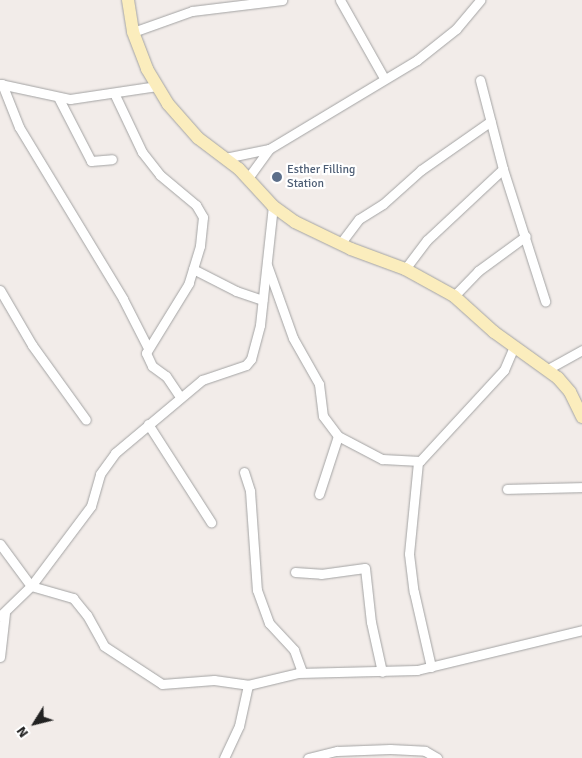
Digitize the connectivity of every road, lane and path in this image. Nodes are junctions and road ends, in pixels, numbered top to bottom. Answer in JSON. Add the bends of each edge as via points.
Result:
{"nodes":[{"id":1,"x":128,"y":0,"type":"edge"},
{"id":2,"x":282,"y":0,"type":"edge"},
{"id":3,"x":340,"y":0,"type":"edge"},
{"id":4,"x":480,"y":0,"type":"edge"},
{"id":5,"x":133,"y":32,"type":"junction"},
{"id":6,"x":384,"y":78,"type":"junction"},
{"id":7,"x":480,"y":80,"type":"dead end"},
{"id":8,"x":1,"y":84,"type":"edge"},
{"id":9,"x":157,"y":86,"type":"junction"},
{"id":10,"x":114,"y":93,"type":"junction"},
{"id":11,"x":58,"y":96,"type":"junction"},
{"id":12,"x":491,"y":120,"type":"junction"},
{"id":13,"x":269,"y":149,"type":"junction"},
{"id":14,"x":225,"y":158,"type":"junction"},
{"id":15,"x":112,"y":160,"type":"dead end"},
{"id":16,"x":503,"y":169,"type":"junction"},
{"id":17,"x":248,"y":178,"type":"junction"},
{"id":18,"x":273,"y":206,"type":"junction"},
{"id":19,"x":526,"y":236,"type":"junction"},
{"id":20,"x":340,"y":244,"type":"junction"},
{"id":21,"x":265,"y":262,"type":"junction"},
{"id":22,"x":194,"y":269,"type":"junction"},
{"id":23,"x":405,"y":269,"type":"junction"},
{"id":24,"x":1,"y":295,"type":"edge"},
{"id":25,"x":454,"y":296,"type":"junction"},
{"id":26,"x":262,"y":300,"type":"junction"},
{"id":27,"x":545,"y":301,"type":"dead end"},
{"id":28,"x":514,"y":347,"type":"junction"},
{"id":29,"x":148,"y":348,"type":"junction"},
{"id":30,"x":582,"y":350,"type":"edge"},
{"id":31,"x":548,"y":369,"type":"junction"},
{"id":32,"x":180,"y":396,"type":"junction"},
{"id":33,"x":582,"y":417,"type":"edge"},
{"id":34,"x":86,"y":420,"type":"dead end"},
{"id":35,"x":148,"y":424,"type":"junction"},
{"id":36,"x":338,"y":436,"type":"junction"},
{"id":37,"x":418,"y":462,"type":"junction"},
{"id":38,"x":244,"y":472,"type":"dead end"},
{"id":39,"x":582,"y":487,"type":"edge"},
{"id":40,"x":507,"y":489,"type":"dead end"},
{"id":41,"x":319,"y":494,"type":"dead end"},
{"id":42,"x":211,"y":522,"type":"dead end"},
{"id":43,"x":0,"y":544,"type":"edge"},
{"id":44,"x":296,"y":572,"type":"dead end"},
{"id":45,"x":31,"y":586,"type":"junction"},
{"id":46,"x":2,"y":615,"type":"edge"},
{"id":47,"x":582,"y":630,"type":"edge"},
{"id":48,"x":0,"y":657,"type":"edge"},
{"id":49,"x":431,"y":667,"type":"junction"},
{"id":50,"x":302,"y":672,"type":"junction"},
{"id":51,"x":382,"y":672,"type":"junction"},
{"id":52,"x":248,"y":685,"type":"junction"},
{"id":53,"x":224,"y":758,"type":"edge"},
{"id":54,"x":308,"y":758,"type":"edge"},
{"id":55,"x":437,"y":758,"type":"edge"}],
"edges":[{"from":1,"to":5,"type":"street"},
{"from":2,"to":5,"type":"street","via":[[192,11]]},
{"from":3,"to":6,"type":"street"},
{"from":4,"to":6,"type":"street","via":[[456,29]]},
{"from":5,"to":9,"type":"street"},
{"from":6,"to":13,"type":"street"},
{"from":7,"to":12,"type":"street"},
{"from":8,"to":11,"type":"street"},
{"from":8,"to":29,"type":"street","via":[[16,122],[123,299]]},
{"from":9,"to":10,"type":"street"},
{"from":9,"to":14,"type":"street","via":[[198,138]]},
{"from":10,"to":11,"type":"street","via":[[75,98]]},
{"from":10,"to":22,"type":"street","via":[[142,152],[160,175],[202,214],[204,230]]},
{"from":11,"to":15,"type":"street","via":[[91,161]]},
{"from":12,"to":16,"type":"street"},
{"from":12,"to":20,"type":"street","via":[[359,219]]},
{"from":13,"to":14,"type":"street"},
{"from":13,"to":17,"type":"street"},
{"from":14,"to":17,"type":"street"},
{"from":16,"to":19,"type":"street"},
{"from":16,"to":23,"type":"street","via":[[427,240]]},
{"from":17,"to":18,"type":"street"},
{"from":18,"to":20,"type":"street","via":[[296,222]]},
{"from":18,"to":21,"type":"street"},
{"from":19,"to":25,"type":"street","via":[[478,271]]},
{"from":19,"to":27,"type":"street"},
{"from":20,"to":23,"type":"street"},
{"from":21,"to":26,"type":"street"},
{"from":21,"to":36,"type":"street","via":[[283,304],[292,338],[319,384],[323,416]]},
{"from":22,"to":26,"type":"street"},
{"from":22,"to":29,"type":"street","via":[[178,305]]},
{"from":23,"to":25,"type":"street"},
{"from":24,"to":34,"type":"street"},
{"from":25,"to":28,"type":"street"},
{"from":26,"to":32,"type":"street","via":[[260,325],[248,363],[205,377]]},
{"from":28,"to":31,"type":"street"},
{"from":28,"to":37,"type":"street","via":[[504,370]]},
{"from":29,"to":32,"type":"street","via":[[146,353],[150,365],[166,376]]},
{"from":30,"to":31,"type":"street"},
{"from":31,"to":33,"type":"street","via":[[570,392]]},
{"from":32,"to":35,"type":"street"},
{"from":35,"to":42,"type":"street"},
{"from":35,"to":45,"type":"street","via":[[105,465],[91,506]]},
{"from":36,"to":37,"type":"street","via":[[382,459]]},
{"from":36,"to":41,"type":"street"},
{"from":37,"to":49,"type":"street","via":[[409,554]]},
{"from":38,"to":50,"type":"street","via":[[250,492],[258,590],[270,624],[294,650]]},
{"from":39,"to":40,"type":"street"},
{"from":43,"to":45,"type":"street"},
{"from":44,"to":51,"type":"street","via":[[321,574],[365,568],[371,622]]},
{"from":45,"to":46,"type":"street"},
{"from":45,"to":52,"type":"street","via":[[73,598],[87,615],[104,646],[158,682],[175,684],[214,680]]},
{"from":46,"to":48,"type":"street"},
{"from":47,"to":49,"type":"street"},
{"from":49,"to":51,"type":"street"},
{"from":50,"to":51,"type":"street"},
{"from":50,"to":52,"type":"street"},
{"from":52,"to":53,"type":"street","via":[[239,726]]},
{"from":54,"to":55,"type":"street","via":[[337,751],[390,749],[425,751]]}]}
